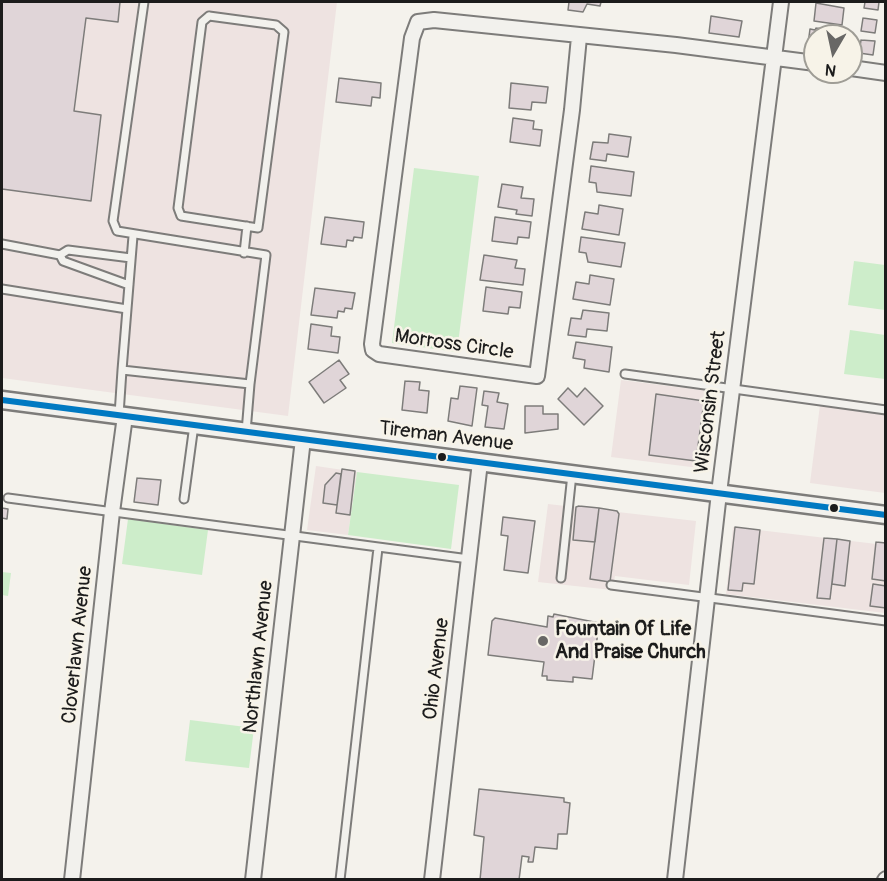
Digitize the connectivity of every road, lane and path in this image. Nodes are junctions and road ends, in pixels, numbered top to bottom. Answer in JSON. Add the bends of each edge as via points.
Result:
{"nodes":[{"id":1,"x":144,"y":2,"type":"edge"},
{"id":2,"x":781,"y":2,"type":"edge"},
{"id":3,"x":579,"y":37,"type":"junction"},
{"id":4,"x":774,"y":58,"type":"junction"},
{"id":5,"x":803,"y":62,"type":"edge"},
{"id":6,"x":863,"y":70,"type":"edge"},
{"id":7,"x":885,"y":73,"type":"edge"},
{"id":8,"x":247,"y":226,"type":"junction"},
{"id":9,"x":133,"y":236,"type":"junction"},
{"id":10,"x":2,"y":243,"type":"edge"},
{"id":11,"x":244,"y":253,"type":"junction"},
{"id":12,"x":60,"y":255,"type":"junction"},
{"id":13,"x":131,"y":258,"type":"junction"},
{"id":14,"x":129,"y":285,"type":"junction"},
{"id":15,"x":2,"y":289,"type":"edge"},
{"id":16,"x":127,"y":309,"type":"junction"},
{"id":17,"x":122,"y":370,"type":"junction"},
{"id":18,"x":625,"y":374,"type":"dead end"},
{"id":19,"x":250,"y":384,"type":"junction"},
{"id":20,"x":732,"y":389,"type":"junction"},
{"id":21,"x":2,"y":400,"type":"edge"},
{"id":22,"x":885,"y":410,"type":"edge"},
{"id":23,"x":122,"y":415,"type":"junction"},
{"id":24,"x":194,"y":425,"type":"junction"},
{"id":25,"x":246,"y":432,"type":"junction"},
{"id":26,"x":303,"y":439,"type":"junction"},
{"id":27,"x":480,"y":462,"type":"junction"},
{"id":28,"x":572,"y":474,"type":"junction"},
{"id":29,"x":719,"y":493,"type":"junction"},
{"id":30,"x":9,"y":498,"type":"dead end"},
{"id":31,"x":184,"y":499,"type":"dead end"},
{"id":32,"x":112,"y":512,"type":"junction"},
{"id":33,"x":885,"y":515,"type":"edge"},
{"id":34,"x":292,"y":536,"type":"junction"},
{"id":35,"x":378,"y":548,"type":"junction"},
{"id":36,"x":469,"y":559,"type":"junction"},
{"id":37,"x":561,"y":578,"type":"dead end"},
{"id":38,"x":611,"y":585,"type":"dead end"},
{"id":39,"x":707,"y":597,"type":"junction"},
{"id":40,"x":885,"y":621,"type":"edge"},
{"id":41,"x":72,"y":879,"type":"edge"},
{"id":42,"x":254,"y":879,"type":"edge"},
{"id":43,"x":340,"y":879,"type":"edge"},
{"id":44,"x":432,"y":879,"type":"edge"},
{"id":45,"x":675,"y":879,"type":"edge"}],
"edges":[{"from":1,"to":9,"type":"lane","via":[[113,221],[117,231]]},
{"from":2,"to":4,"type":"street","name":"Wisconsin Street"},
{"from":3,"to":3,"type":"street","name":"Morross Circle","via":[[537,376],[379,354],[372,344],[412,38],[418,22],[434,20]]},
{"from":3,"to":4,"type":"street","name":"Morross Circle"},
{"from":4,"to":5,"type":"street","name":"Morross Circle"},
{"from":4,"to":20,"type":"street","name":"Wisconsin Street"},
{"from":6,"to":7,"type":"street"},
{"from":8,"to":8,"type":"lane","via":[[258,228],[284,32],[276,25],[209,16],[202,22],[178,208],[181,216]]},
{"from":8,"to":11,"type":"lane"},
{"from":9,"to":11,"type":"lane"},
{"from":9,"to":13,"type":"lane"},
{"from":10,"to":12,"type":"lane"},
{"from":11,"to":19,"type":"lane","via":[[266,255]]},
{"from":12,"to":13,"type":"lane","via":[[68,250]]},
{"from":12,"to":14,"type":"lane","via":[[63,261]]},
{"from":13,"to":14,"type":"lane"},
{"from":14,"to":16,"type":"lane"},
{"from":15,"to":16,"type":"lane"},
{"from":16,"to":17,"type":"lane"},
{"from":17,"to":19,"type":"lane"},
{"from":17,"to":23,"type":"lane"},
{"from":18,"to":20,"type":"lane"},
{"from":19,"to":25,"type":"lane"},
{"from":20,"to":22,"type":"lane"},
{"from":20,"to":29,"type":"street","name":"Wisconsin Street"},
{"from":21,"to":23,"type":"street","name":"Tireman Avenue"},
{"from":23,"to":24,"type":"street","name":"Tireman Avenue"},
{"from":23,"to":32,"type":"street","name":"Cloverlawn Avenue"},
{"from":24,"to":25,"type":"street","name":"Tireman Avenue"},
{"from":24,"to":31,"type":"lane"},
{"from":25,"to":26,"type":"street","name":"Tireman Avenue"},
{"from":26,"to":27,"type":"street","name":"Tireman Avenue"},
{"from":26,"to":34,"type":"street","name":"Northlawn Avenue"},
{"from":27,"to":28,"type":"street","name":"Tireman Avenue"},
{"from":27,"to":36,"type":"street","name":"Ohio Avenue"},
{"from":28,"to":29,"type":"street","name":"Tireman Avenue"},
{"from":28,"to":37,"type":"lane"},
{"from":29,"to":33,"type":"street","name":"Tireman Avenue"},
{"from":29,"to":39,"type":"street","name":"Wisconsin Street"},
{"from":30,"to":32,"type":"lane"},
{"from":32,"to":34,"type":"lane"},
{"from":32,"to":41,"type":"street","name":"Cloverlawn Avenue"},
{"from":34,"to":35,"type":"lane"},
{"from":34,"to":42,"type":"street","name":"Northlawn Avenue"},
{"from":35,"to":36,"type":"lane"},
{"from":35,"to":43,"type":"lane"},
{"from":36,"to":44,"type":"street","name":"Ohio Avenue"},
{"from":38,"to":39,"type":"lane"},
{"from":39,"to":40,"type":"lane"},
{"from":39,"to":45,"type":"street","name":"Wisconsin Street"}]}
